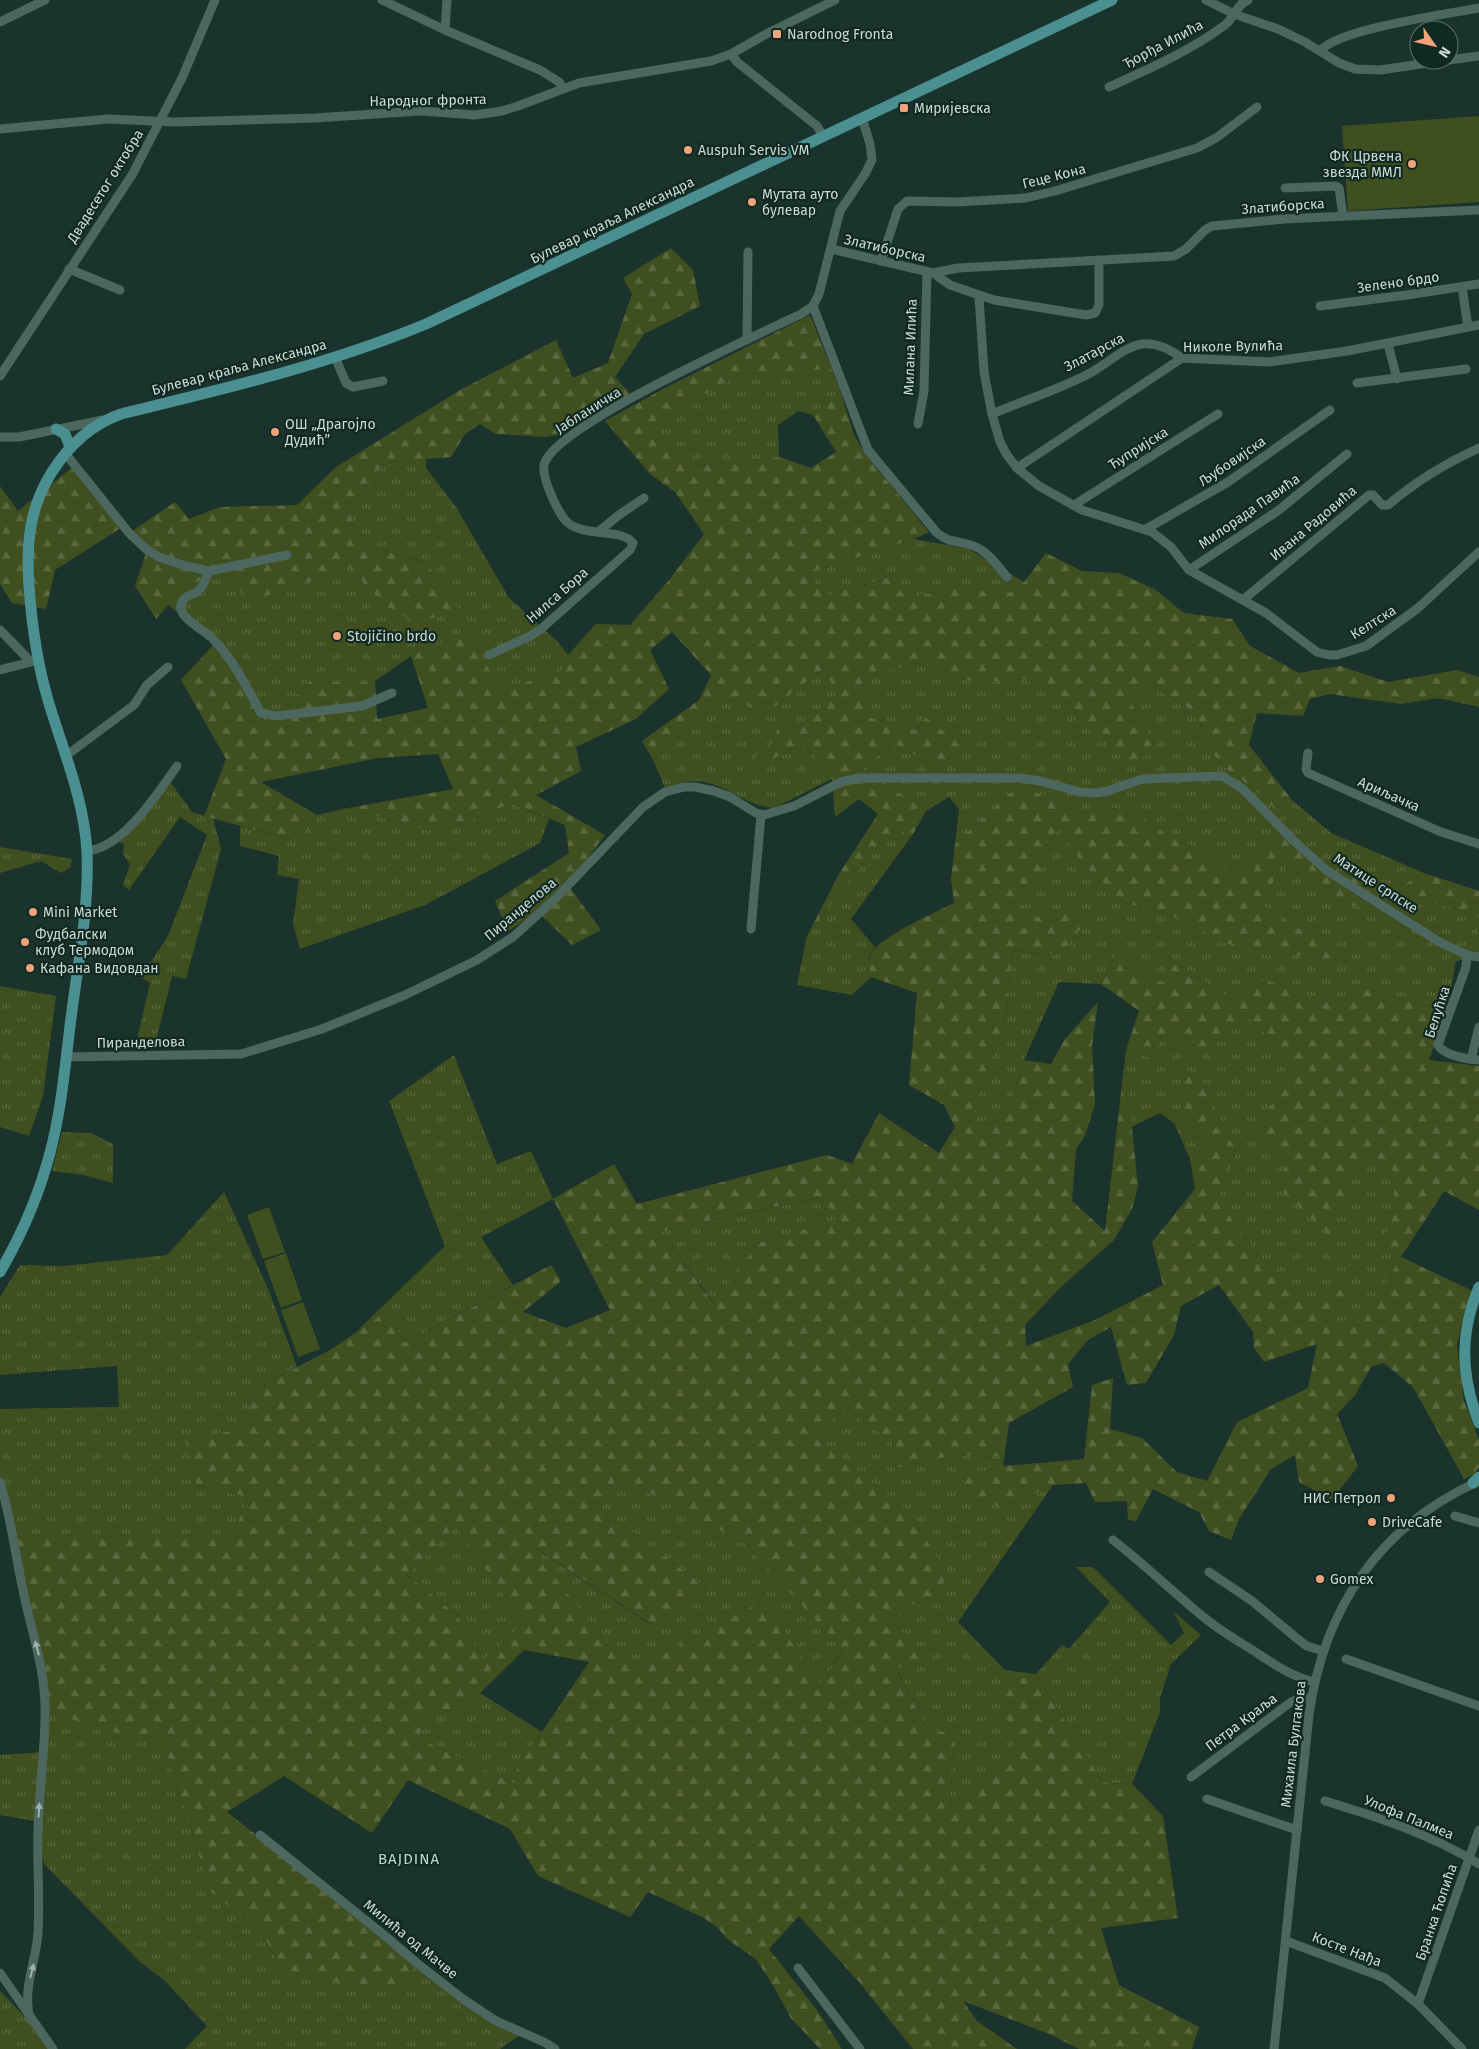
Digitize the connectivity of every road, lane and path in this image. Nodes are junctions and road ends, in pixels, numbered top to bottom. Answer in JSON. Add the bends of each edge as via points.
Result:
{"nodes":[{"id":1,"x":45,"y":0,"type":"edge"},
{"id":2,"x":215,"y":0,"type":"edge"},
{"id":3,"x":382,"y":0,"type":"edge"},
{"id":4,"x":447,"y":0,"type":"edge"},
{"id":5,"x":835,"y":0,"type":"edge"},
{"id":6,"x":1112,"y":0,"type":"edge"},
{"id":7,"x":1206,"y":0,"type":"edge"},
{"id":8,"x":1248,"y":0,"type":"edge"},
{"id":9,"x":1479,"y":8,"type":"edge"},
{"id":10,"x":1234,"y":14,"type":"junction"},
{"id":11,"x":0,"y":22,"type":"edge"},
{"id":12,"x":445,"y":30,"type":"junction"},
{"id":13,"x":1320,"y":51,"type":"junction"},
{"id":14,"x":731,"y":54,"type":"junction"},
{"id":15,"x":1479,"y":56,"type":"edge"},
{"id":16,"x":1459,"y":59,"type":"edge"},
{"id":17,"x":1409,"y":66,"type":"edge"},
{"id":18,"x":1109,"y":87,"type":"dead end"},
{"id":19,"x":562,"y":88,"type":"junction"},
{"id":20,"x":1257,"y":107,"type":"dead end"},
{"id":21,"x":862,"y":118,"type":"junction"},
{"id":22,"x":160,"y":122,"type":"junction"},
{"id":23,"x":0,"y":130,"type":"edge"},
{"id":24,"x":823,"y":136,"type":"junction"},
{"id":25,"x":1285,"y":188,"type":"dead end"},
{"id":26,"x":1479,"y":210,"type":"edge"},
{"id":27,"x":1343,"y":216,"type":"junction"},
{"id":28,"x":832,"y":249,"type":"junction"},
{"id":29,"x":748,"y":252,"type":"dead end"},
{"id":30,"x":1099,"y":260,"type":"junction"},
{"id":31,"x":881,"y":261,"type":"junction"},
{"id":32,"x":69,"y":269,"type":"junction"},
{"id":33,"x":930,"y":272,"type":"junction"},
{"id":34,"x":1479,"y":284,"type":"edge"},
{"id":35,"x":1462,"y":287,"type":"junction"},
{"id":36,"x":120,"y":290,"type":"dead end"},
{"id":37,"x":980,"y":296,"type":"junction"},
{"id":38,"x":813,"y":306,"type":"junction"},
{"id":39,"x":1320,"y":306,"type":"dead end"},
{"id":40,"x":1479,"y":325,"type":"edge"},
{"id":41,"x":1468,"y":328,"type":"junction"},
{"id":42,"x":747,"y":340,"type":"junction"},
{"id":43,"x":1388,"y":344,"type":"junction"},
{"id":44,"x":335,"y":357,"type":"junction"},
{"id":45,"x":1182,"y":358,"type":"junction"},
{"id":46,"x":1466,"y":369,"type":"dead end"},
{"id":47,"x":0,"y":376,"type":"edge"},
{"id":48,"x":1397,"y":379,"type":"junction"},
{"id":49,"x":383,"y":381,"type":"dead end"},
{"id":50,"x":1357,"y":383,"type":"dead end"},
{"id":51,"x":1330,"y":410,"type":"dead end"},
{"id":52,"x":992,"y":414,"type":"junction"},
{"id":53,"x":1218,"y":414,"type":"dead end"},
{"id":54,"x":106,"y":420,"type":"junction"},
{"id":55,"x":918,"y":424,"type":"dead end"},
{"id":56,"x":56,"y":429,"type":"junction"},
{"id":57,"x":0,"y":437,"type":"edge"},
{"id":58,"x":1479,"y":448,"type":"edge"},
{"id":59,"x":67,"y":450,"type":"junction"},
{"id":60,"x":1347,"y":454,"type":"dead end"},
{"id":61,"x":1017,"y":468,"type":"junction"},
{"id":62,"x":644,"y":498,"type":"dead end"},
{"id":63,"x":1074,"y":505,"type":"junction"},
{"id":64,"x":1146,"y":529,"type":"junction"},
{"id":65,"x":598,"y":532,"type":"junction"},
{"id":66,"x":633,"y":543,"type":"joint"},
{"id":67,"x":1479,"y":552,"type":"edge"},
{"id":68,"x":287,"y":556,"type":"dead end"},
{"id":69,"x":1189,"y":570,"type":"junction"},
{"id":70,"x":209,"y":571,"type":"junction"},
{"id":71,"x":1007,"y":577,"type":"dead end"},
{"id":72,"x":1244,"y":599,"type":"junction"},
{"id":73,"x":0,"y":630,"type":"edge"},
{"id":74,"x":489,"y":655,"type":"dead end"},
{"id":75,"x":34,"y":661,"type":"junction"},
{"id":76,"x":168,"y":667,"type":"dead end"},
{"id":77,"x":0,"y":670,"type":"edge"},
{"id":78,"x":392,"y":693,"type":"dead end"},
{"id":79,"x":1308,"y":753,"type":"dead end"},
{"id":80,"x":67,"y":755,"type":"junction"},
{"id":81,"x":177,"y":766,"type":"dead end"},
{"id":82,"x":761,"y":815,"type":"junction"},
{"id":83,"x":1479,"y":844,"type":"edge"},
{"id":84,"x":87,"y":850,"type":"junction"},
{"id":85,"x":751,"y":929,"type":"dead end"},
{"id":86,"x":1467,"y":955,"type":"junction"},
{"id":87,"x":1479,"y":957,"type":"edge"},
{"id":88,"x":1479,"y":1028,"type":"edge"},
{"id":89,"x":66,"y":1057,"type":"junction"},
{"id":90,"x":1475,"y":1060,"type":"edge"},
{"id":91,"x":0,"y":1272,"type":"edge"},
{"id":92,"x":1479,"y":1287,"type":"edge"},
{"id":93,"x":1479,"y":1423,"type":"edge"},
{"id":94,"x":1477,"y":1480,"type":"edge"},
{"id":95,"x":0,"y":1482,"type":"edge"},
{"id":96,"x":1455,"y":1516,"type":"dead end"},
{"id":97,"x":1479,"y":1523,"type":"edge"},
{"id":98,"x":1112,"y":1540,"type":"dead end"},
{"id":99,"x":1208,"y":1572,"type":"dead end"},
{"id":100,"x":1323,"y":1651,"type":"junction"},
{"id":101,"x":1346,"y":1659,"type":"dead end"},
{"id":102,"x":1314,"y":1682,"type":"junction"},
{"id":103,"x":1311,"y":1698,"type":"junction"},
{"id":104,"x":1479,"y":1706,"type":"edge"},
{"id":105,"x":1191,"y":1777,"type":"dead end"},
{"id":106,"x":1207,"y":1799,"type":"dead end"},
{"id":107,"x":1325,"y":1801,"type":"dead end"},
{"id":108,"x":1297,"y":1830,"type":"junction"},
{"id":109,"x":1479,"y":1830,"type":"edge"},
{"id":110,"x":260,"y":1835,"type":"dead end"},
{"id":111,"x":1469,"y":1858,"type":"junction"},
{"id":112,"x":1479,"y":1864,"type":"edge"},
{"id":113,"x":1286,"y":1941,"type":"junction"},
{"id":114,"x":798,"y":1968,"type":"dead end"},
{"id":115,"x":0,"y":1973,"type":"edge"},
{"id":116,"x":1418,"y":2004,"type":"junction"},
{"id":117,"x":30,"y":2019,"type":"junction"},
{"id":118,"x":53,"y":2049,"type":"edge"},
{"id":119,"x":555,"y":2049,"type":"edge"},
{"id":120,"x":860,"y":2049,"type":"edge"},
{"id":121,"x":1274,"y":2049,"type":"edge"},
{"id":122,"x":1462,"y":2049,"type":"edge"}],
"edges":[{"from":1,"to":11,"type":"street"},
{"from":2,"to":22,"type":"street","name":"Двадесетог октобра"},
{"from":3,"to":12,"type":"street"},
{"from":4,"to":12,"type":"street"},
{"from":5,"to":14,"type":"street","name":"Народног фронта"},
{"from":6,"to":21,"type":"main road","name":"Булевар краља Александра"},
{"from":7,"to":10,"type":"street"},
{"from":8,"to":10,"type":"street","name":"Ђорђа Илића"},
{"from":9,"to":13,"type":"street","via":[[1388,25],[1330,43]]},
{"from":10,"to":13,"type":"street","via":[[1278,29]]},
{"from":10,"to":18,"type":"street","name":"Ђорђа Илића","via":[[1225,25],[1194,44]]},
{"from":12,"to":19,"type":"street","via":[[540,70],[559,82]]},
{"from":13,"to":17,"type":"street","via":[[1339,64],[1355,69]]},
{"from":14,"to":19,"type":"street","name":"Народног фронта","via":[[699,64],[592,80]]},
{"from":14,"to":24,"type":"street","via":[[817,126]]},
{"from":15,"to":16,"type":"street"},
{"from":19,"to":22,"type":"street","name":"Народног фронта","via":[[518,106],[475,115],[421,111],[316,118]]},
{"from":20,"to":31,"type":"street","name":"Геце Кона","via":[[1197,148],[1055,191],[1003,201],[907,201],[898,209]]},
{"from":21,"to":24,"type":"main road","name":"Булевар краља Александра"},
{"from":21,"to":28,"type":"street","via":[[872,160],[840,211]]},
{"from":22,"to":23,"type":"street","name":"Народног фронта","via":[[108,119]]},
{"from":22,"to":32,"type":"street","name":"Двадесетог октобра","via":[[132,175]]},
{"from":24,"to":44,"type":"main road","name":"Булевар краља Александра","via":[[455,311]]},
{"from":25,"to":27,"type":"street","via":[[1336,186]]},
{"from":26,"to":27,"type":"street","name":"Златиборска"},
{"from":27,"to":30,"type":"street","name":"Златиборска","via":[[1212,226],[1174,256]]},
{"from":28,"to":31,"type":"street","name":"Златиборска"},
{"from":28,"to":38,"type":"street"},
{"from":29,"to":42,"type":"street"},
{"from":30,"to":33,"type":"street","name":"Златиборска"},
{"from":30,"to":37,"type":"street","name":"Златиборска","via":[[1099,305],[1091,314]]},
{"from":31,"to":33,"type":"street","name":"Златиборска"},
{"from":32,"to":36,"type":"street"},
{"from":32,"to":47,"type":"street","name":"Двадесетог октобра"},
{"from":33,"to":37,"type":"street","name":"Златиборска","via":[[950,285]]},
{"from":33,"to":55,"type":"street","name":"Милана Илића","via":[[924,391]]},
{"from":34,"to":35,"type":"street","name":"Зелено брдо"},
{"from":35,"to":39,"type":"street","name":"Зелено брдо"},
{"from":35,"to":41,"type":"street"},
{"from":37,"to":52,"type":"street","via":[[984,372]]},
{"from":38,"to":42,"type":"street","name":"Јабланичка"},
{"from":38,"to":71,"type":"street","via":[[868,450],[937,533],[952,542],[981,550]]},
{"from":40,"to":41,"type":"street","name":"Николе Вулића"},
{"from":41,"to":43,"type":"street","name":"Николе Вулића"},
{"from":42,"to":65,"type":"street","name":"Јабланичка","via":[[594,420],[554,449],[543,466],[557,506],[566,521],[582,530]]},
{"from":43,"to":45,"type":"street","name":"Николе Вулића","via":[[1269,362]]},
{"from":43,"to":48,"type":"street"},
{"from":44,"to":49,"type":"street","via":[[349,386]]},
{"from":44,"to":54,"type":"main road","name":"Булевар краља Александра"},
{"from":45,"to":52,"type":"street","name":"Златарска","via":[[1158,346],[1138,345],[1091,372]]},
{"from":45,"to":61,"type":"street","name":"Николе Вулића"},
{"from":46,"to":48,"type":"street"},
{"from":48,"to":50,"type":"street"},
{"from":51,"to":64,"type":"street","name":"Љубовијска","via":[[1228,482]]},
{"from":52,"to":61,"type":"street","via":[[1000,442]]},
{"from":53,"to":63,"type":"street","name":"Ћупријска"},
{"from":54,"to":56,"type":"street","name":"Булевар краља Александра"},
{"from":54,"to":59,"type":"main road","name":"Булевар краља Александра","via":[[88,430]]},
{"from":56,"to":57,"type":"street","name":"Булевар краља Александра","via":[[19,437]]},
{"from":56,"to":59,"type":"main road","via":[[64,434]]},
{"from":58,"to":72,"type":"street","name":"Ивана Радовића","via":[[1438,469],[1388,505],[1382,505],[1369,495]]},
{"from":59,"to":70,"type":"street","via":[[129,533],[147,550],[169,561]]},
{"from":59,"to":75,"type":"main road","name":"Булевар краља Александра","via":[[40,493],[30,525],[28,571]]},
{"from":60,"to":69,"type":"street","name":"Милорада Павића","via":[[1279,510]]},
{"from":61,"to":63,"type":"street","via":[[1039,486]]},
{"from":62,"to":65,"type":"street"},
{"from":63,"to":64,"type":"street","via":[[1092,514]]},
{"from":64,"to":69,"type":"street","via":[[1164,540]]},
{"from":65,"to":66,"type":"street","name":"Јабланичка"},
{"from":66,"to":74,"type":"street","name":"Нилса Бора","via":[[630,550],[541,629]]},
{"from":67,"to":72,"type":"street","name":"Келтска","via":[[1404,620],[1366,646],[1337,655],[1317,652]]},
{"from":68,"to":70,"type":"street"},
{"from":69,"to":72,"type":"street","name":"Келтска"},
{"from":70,"to":78,"type":"street","via":[[202,587],[186,597],[181,610],[222,648],[261,713],[277,716],[362,706]]},
{"from":73,"to":75,"type":"street"},
{"from":75,"to":77,"type":"street"},
{"from":75,"to":80,"type":"main road","name":"Булевар краља Александра"},
{"from":76,"to":80,"type":"street","via":[[147,685],[134,705]]},
{"from":79,"to":83,"type":"street","name":"Ариљачка","via":[[1308,773],[1441,832]]},
{"from":80,"to":84,"type":"main road","name":"Булевар краља Александра","via":[[82,811]]},
{"from":81,"to":84,"type":"street","via":[[148,806],[125,830],[104,846]]},
{"from":82,"to":85,"type":"street"},
{"from":82,"to":86,"type":"street","name":"Матице српске","via":[[794,806],[840,782],[870,777],[1020,778],[1095,793],[1142,779],[1215,775],[1243,789],[1326,870],[1441,943]]},
{"from":82,"to":89,"type":"street","name":"Пиранделова","via":[[714,791],[690,787],[664,792],[643,807],[568,887],[513,937],[443,978],[322,1029],[241,1054]]},
{"from":84,"to":89,"type":"main road","name":"Булевар краља Александра","via":[[85,924]]},
{"from":86,"to":87,"type":"street"},
{"from":86,"to":90,"type":"street","name":"Белућка","via":[[1438,1045],[1442,1050]]},
{"from":88,"to":90,"type":"street"},
{"from":89,"to":91,"type":"main road","name":"Булевар краља Александра","via":[[48,1161],[25,1225]]},
{"from":92,"to":93,"type":"main road","via":[[1472,1306],[1464,1354],[1468,1390]]},
{"from":94,"to":100,"type":"street","name":"Михаила Булгакова","via":[[1416,1518],[1377,1554],[1347,1597]]},
{"from":117,"to":95,"type":"street","one_way":true,"via":[[26,1997],[38,1931],[44,1692],[40,1658]]},
{"from":96,"to":97,"type":"street"},
{"from":98,"to":102,"type":"street","via":[[1223,1631],[1284,1670]]},
{"from":99,"to":100,"type":"street","via":[[1258,1605],[1300,1641]]},
{"from":100,"to":102,"type":"street","name":"Михаила Булгакова"},
{"from":101,"to":104,"type":"street"},
{"from":102,"to":103,"type":"street","name":"Михаила Булгакова"},
{"from":103,"to":105,"type":"street","name":"Петра Краља","via":[[1291,1702]]},
{"from":103,"to":108,"type":"street","name":"Михаила Булгакова"},
{"from":106,"to":108,"type":"street"},
{"from":107,"to":111,"type":"street","name":"Улофа Палмеа","via":[[1403,1827]]},
{"from":108,"to":113,"type":"street","name":"Михаила Булгакова"},
{"from":109,"to":111,"type":"street","name":"Бранка Ћопића"},
{"from":110,"to":119,"type":"street","name":"Милића од Мачве","via":[[463,1999],[496,2020]]},
{"from":111,"to":112,"type":"street","name":"Улофа Палмеа"},
{"from":111,"to":116,"type":"street","name":"Бранка Ћопића"},
{"from":113,"to":116,"type":"street","name":"Косте Нађа","via":[[1385,1978]]},
{"from":113,"to":121,"type":"street","name":"Михаила Булгакова"},
{"from":114,"to":120,"type":"street"},
{"from":115,"to":117,"type":"street"},
{"from":116,"to":122,"type":"street","name":"Косте Нађа"},
{"from":117,"to":118,"type":"street"}]}
